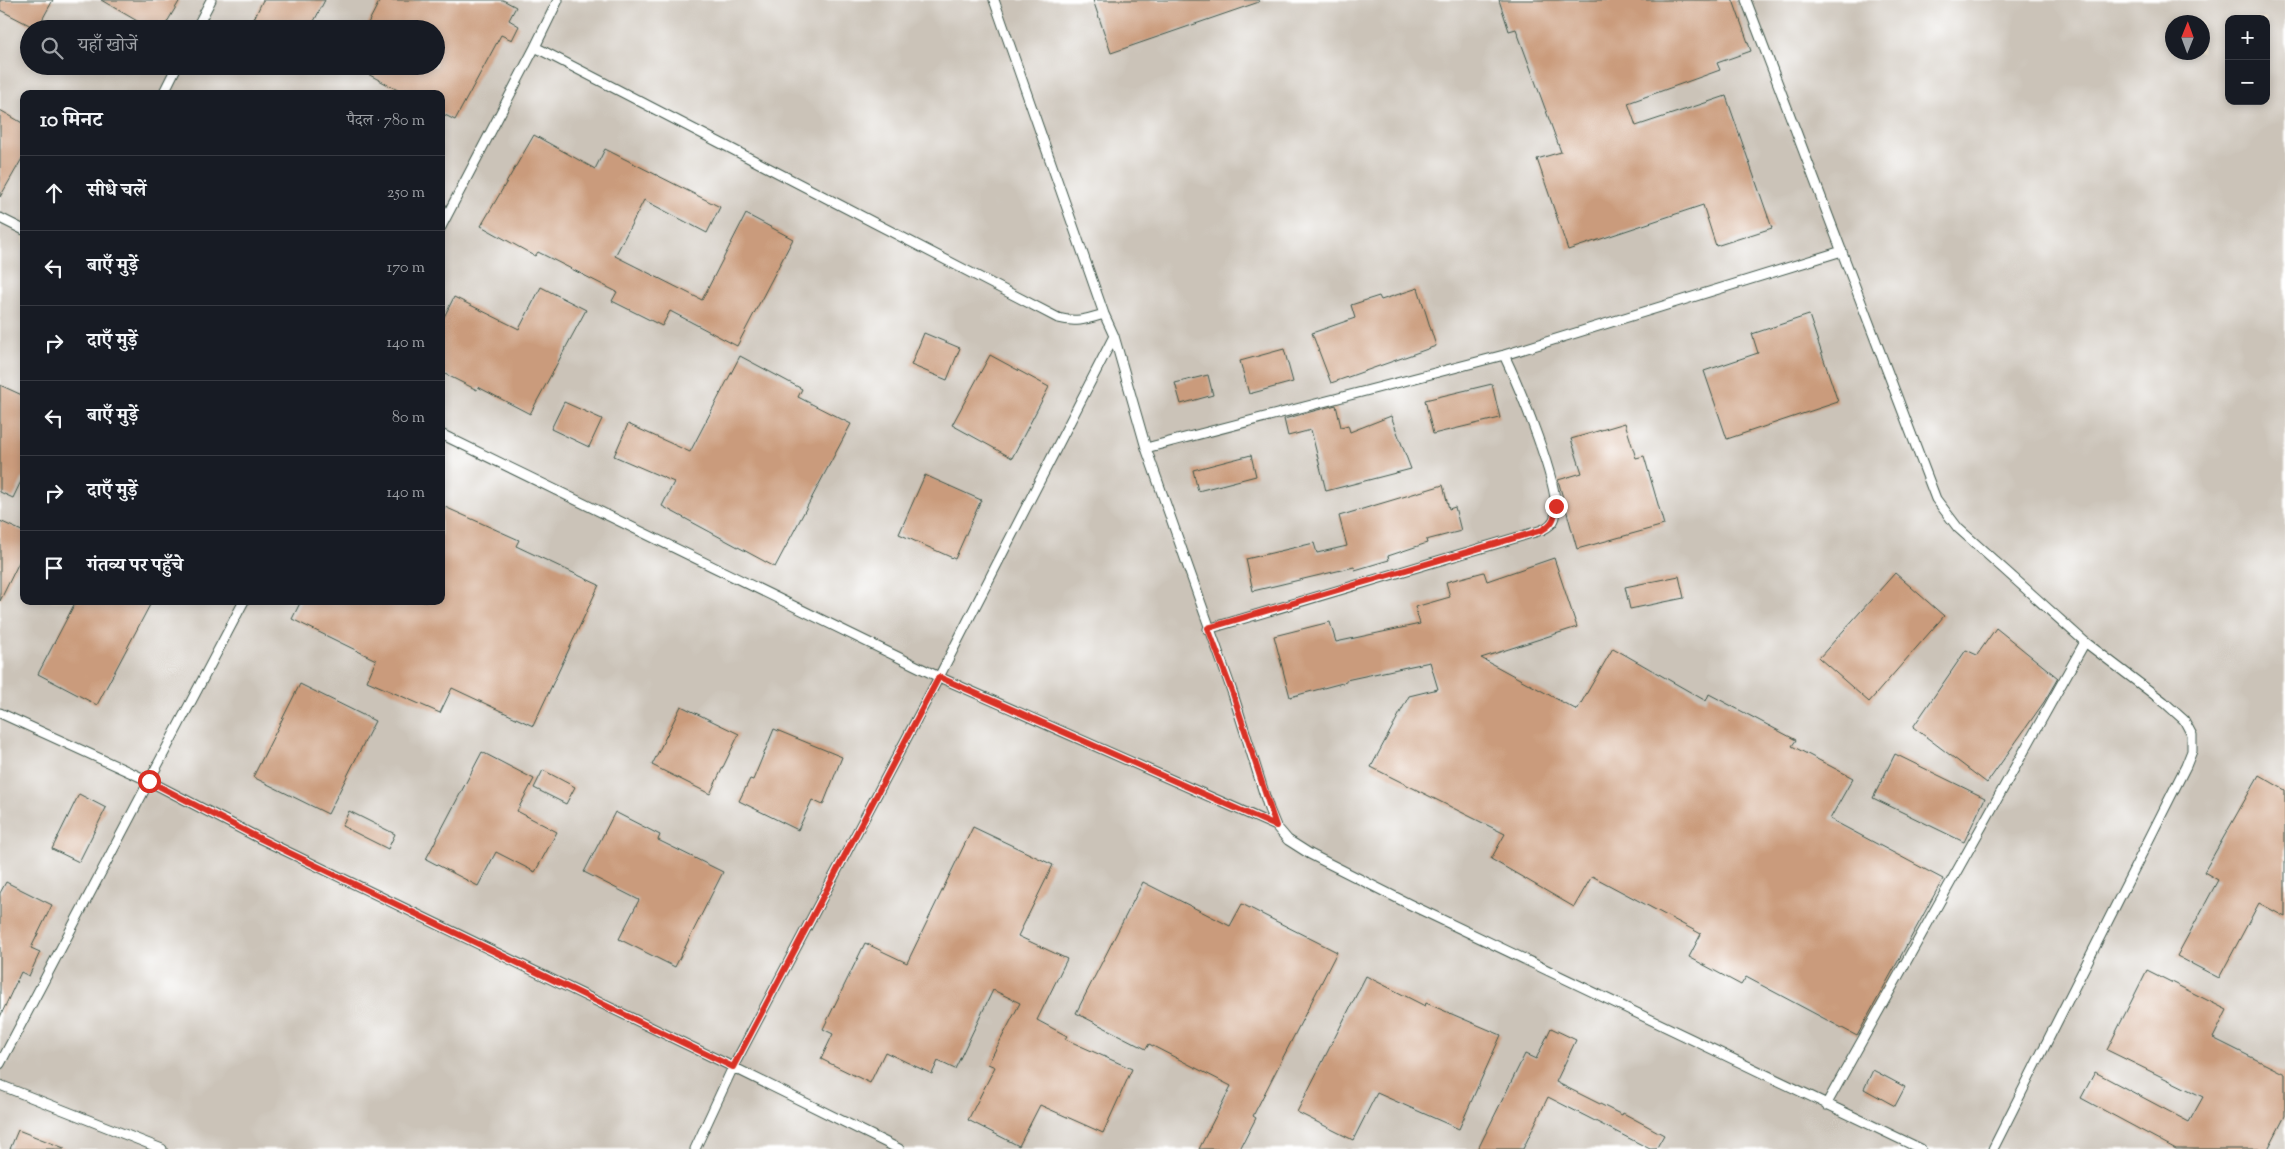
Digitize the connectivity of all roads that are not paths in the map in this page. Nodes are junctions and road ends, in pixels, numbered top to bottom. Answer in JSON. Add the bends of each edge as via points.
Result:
{"nodes":[{"id":1,"x":211,"y":0,"type":"edge"},
{"id":2,"x":558,"y":0,"type":"edge"},
{"id":3,"x":994,"y":0,"type":"edge"},
{"id":4,"x":1746,"y":0,"type":"edge"},
{"id":5,"x":201,"y":20,"type":"edge"},
{"id":6,"x":535,"y":47,"type":"junction"},
{"id":7,"x":172,"y":75,"type":"edge"},
{"id":8,"x":165,"y":90,"type":"edge"},
{"id":9,"x":0,"y":218,"type":"edge"},
{"id":10,"x":445,"y":219,"type":"edge"},
{"id":11,"x":20,"y":228,"type":"edge"},
{"id":12,"x":1842,"y":251,"type":"junction"},
{"id":13,"x":1104,"y":314,"type":"junction"},
{"id":14,"x":1114,"y":336,"type":"junction"},
{"id":15,"x":1504,"y":355,"type":"junction"},
{"id":16,"x":445,"y":436,"type":"edge"},
{"id":17,"x":1146,"y":448,"type":"junction"},
{"id":18,"x":242,"y":605,"type":"edge"},
{"id":19,"x":1208,"y":628,"type":"junction"},
{"id":20,"x":2085,"y":642,"type":"junction"},
{"id":21,"x":939,"y":677,"type":"junction"},
{"id":22,"x":0,"y":713,"type":"edge"},
{"id":23,"x":149,"y":781,"type":"junction"},
{"id":24,"x":1276,"y":826,"type":"junction"},
{"id":25,"x":0,"y":1064,"type":"edge"},
{"id":26,"x":733,"y":1067,"type":"junction"},
{"id":27,"x":0,"y":1085,"type":"edge"},
{"id":28,"x":1826,"y":1105,"type":"junction"},
{"id":29,"x":162,"y":1149,"type":"edge"},
{"id":30,"x":695,"y":1149,"type":"edge"},
{"id":31,"x":899,"y":1149,"type":"edge"},
{"id":32,"x":1921,"y":1149,"type":"edge"},
{"id":33,"x":1993,"y":1149,"type":"edge"}],
"edges":[{"from":1,"to":5,"type":"lane"},
{"from":2,"to":6,"type":"lane"},
{"from":3,"to":13,"type":"lane"},
{"from":4,"to":12,"type":"lane"},
{"from":6,"to":10,"type":"lane"},
{"from":6,"to":13,"type":"lane","via":[[1058,318],[1072,322]]},
{"from":7,"to":8,"type":"lane"},
{"from":9,"to":11,"type":"lane"},
{"from":12,"to":15,"type":"lane"},
{"from":12,"to":20,"type":"lane","via":[[1936,499],[1958,528]]},
{"from":13,"to":14,"type":"lane"},
{"from":14,"to":17,"type":"lane"},
{"from":14,"to":21,"type":"lane"},
{"from":15,"to":17,"type":"lane"},
{"from":15,"to":19,"type":"lane","via":[[1546,461],[1556,506],[1556,516],[1551,525]]},
{"from":16,"to":21,"type":"lane"},
{"from":17,"to":19,"type":"lane"},
{"from":18,"to":23,"type":"lane"},
{"from":19,"to":24,"type":"lane"},
{"from":20,"to":28,"type":"lane"},
{"from":20,"to":33,"type":"lane","via":[[2184,720],[2192,736],[2192,751]]},
{"from":21,"to":24,"type":"lane"},
{"from":21,"to":26,"type":"lane"},
{"from":22,"to":23,"type":"lane"},
{"from":23,"to":25,"type":"lane"},
{"from":23,"to":26,"type":"lane","via":[[261,839]]},
{"from":24,"to":28,"type":"lane","via":[[1288,840],[1318,858]]},
{"from":26,"to":30,"type":"lane"},
{"from":26,"to":31,"type":"lane"},
{"from":27,"to":29,"type":"lane"},
{"from":28,"to":32,"type":"lane"}]}
